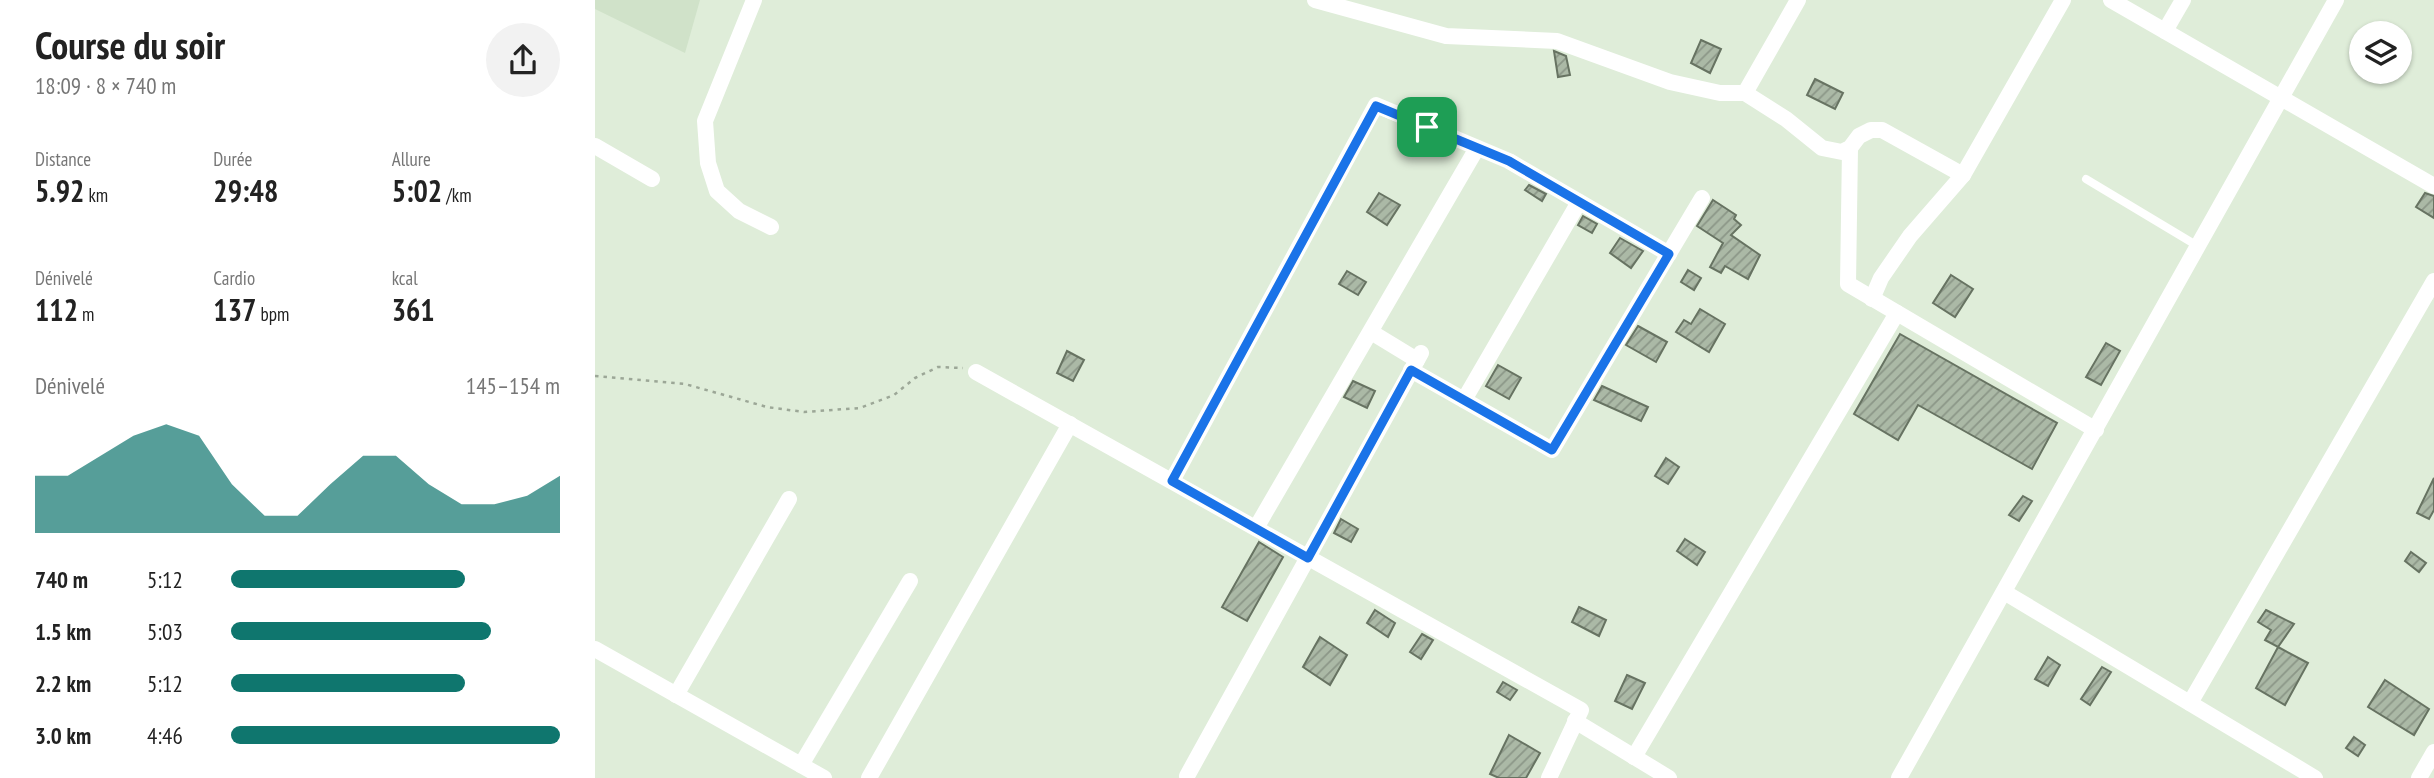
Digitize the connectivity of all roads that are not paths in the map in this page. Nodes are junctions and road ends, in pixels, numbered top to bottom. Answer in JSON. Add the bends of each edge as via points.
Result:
{"nodes":[{"id":1,"x":754,"y":0,"type":"edge"},
{"id":2,"x":1315,"y":0,"type":"edge"},
{"id":3,"x":1798,"y":0,"type":"edge"},
{"id":4,"x":2063,"y":0,"type":"edge"},
{"id":5,"x":2111,"y":0,"type":"edge"},
{"id":6,"x":2183,"y":0,"type":"edge"},
{"id":7,"x":2336,"y":0,"type":"edge"},
{"id":8,"x":2165,"y":31,"type":"junction"},
{"id":9,"x":1745,"y":93,"type":"junction"},
{"id":10,"x":2283,"y":99,"type":"junction"},
{"id":11,"x":595,"y":146,"type":"edge"},
{"id":12,"x":1478,"y":148,"type":"junction"},
{"id":13,"x":1850,"y":148,"type":"junction"},
{"id":14,"x":1963,"y":175,"type":"junction"},
{"id":15,"x":652,"y":179,"type":"dead end"},
{"id":16,"x":2086,"y":179,"type":"dead end"},
{"id":17,"x":2434,"y":186,"type":"edge"},
{"id":18,"x":1702,"y":198,"type":"dead end"},
{"id":19,"x":1580,"y":202,"type":"junction"},
{"id":20,"x":771,"y":227,"type":"dead end"},
{"id":21,"x":2196,"y":245,"type":"junction"},
{"id":22,"x":1669,"y":254,"type":"junction"},
{"id":23,"x":2434,"y":281,"type":"edge"},
{"id":24,"x":1872,"y":299,"type":"junction"},
{"id":25,"x":1897,"y":313,"type":"junction"},
{"id":26,"x":1371,"y":332,"type":"junction"},
{"id":27,"x":1416,"y":361,"type":"junction"},
{"id":28,"x":976,"y":372,"type":"road end"},
{"id":29,"x":1465,"y":400,"type":"junction"},
{"id":30,"x":1070,"y":424,"type":"junction"},
{"id":31,"x":2096,"y":430,"type":"junction"},
{"id":32,"x":1172,"y":481,"type":"junction"},
{"id":33,"x":789,"y":499,"type":"dead end"},
{"id":34,"x":1256,"y":528,"type":"junction"},
{"id":35,"x":1308,"y":558,"type":"junction"},
{"id":36,"x":910,"y":581,"type":"dead end"},
{"id":37,"x":2004,"y":592,"type":"junction"},
{"id":38,"x":595,"y":649,"type":"edge"},
{"id":39,"x":676,"y":695,"type":"junction"},
{"id":40,"x":2190,"y":703,"type":"junction"},
{"id":41,"x":1576,"y":721,"type":"junction"},
{"id":42,"x":2434,"y":752,"type":"edge"},
{"id":43,"x":1634,"y":757,"type":"junction"},
{"id":44,"x":801,"y":765,"type":"junction"},
{"id":45,"x":2289,"y":771,"type":"edge"},
{"id":46,"x":1187,"y":776,"type":"edge"},
{"id":47,"x":824,"y":778,"type":"edge"},
{"id":48,"x":869,"y":778,"type":"edge"},
{"id":49,"x":1549,"y":778,"type":"edge"},
{"id":50,"x":1669,"y":778,"type":"edge"},
{"id":51,"x":1899,"y":778,"type":"edge"},
{"id":52,"x":2315,"y":778,"type":"edge"},
{"id":53,"x":2419,"y":778,"type":"edge"}],
"edges":[{"from":1,"to":20,"type":"street","via":[[705,121],[708,163],[717,191],[739,211]]},
{"from":2,"to":9,"type":"street","via":[[1446,36],[1557,41],[1670,82],[1720,93]]},
{"from":3,"to":9,"type":"street"},
{"from":4,"to":14,"type":"street"},
{"from":5,"to":8,"type":"street"},
{"from":6,"to":8,"type":"street"},
{"from":7,"to":10,"type":"street"},
{"from":8,"to":10,"type":"street"},
{"from":9,"to":13,"type":"street","via":[[1822,148],[1842,152]]},
{"from":10,"to":17,"type":"street"},
{"from":10,"to":21,"type":"street"},
{"from":11,"to":15,"type":"street"},
{"from":12,"to":19,"type":"street"},
{"from":12,"to":26,"type":"street"},
{"from":12,"to":32,"type":"street","via":[[1376,106]]},
{"from":13,"to":14,"type":"street","via":[[1859,136],[1882,130]]},
{"from":13,"to":24,"type":"street","via":[[1848,284]]},
{"from":14,"to":24,"type":"street","via":[[1910,236]]},
{"from":16,"to":21,"type":"lane"},
{"from":18,"to":22,"type":"street"},
{"from":19,"to":22,"type":"street"},
{"from":19,"to":29,"type":"street"},
{"from":21,"to":31,"type":"street"},
{"from":22,"to":29,"type":"street","via":[[1552,450]]},
{"from":23,"to":40,"type":"street"},
{"from":24,"to":25,"type":"street"},
{"from":25,"to":31,"type":"street"},
{"from":25,"to":43,"type":"street"},
{"from":26,"to":27,"type":"street"},
{"from":26,"to":34,"type":"street"},
{"from":27,"to":29,"type":"street"},
{"from":27,"to":35,"type":"street"},
{"from":28,"to":30,"type":"street"},
{"from":30,"to":32,"type":"street"},
{"from":30,"to":48,"type":"street"},
{"from":31,"to":37,"type":"street"},
{"from":32,"to":34,"type":"street"},
{"from":33,"to":39,"type":"street"},
{"from":34,"to":35,"type":"street"},
{"from":35,"to":41,"type":"street","via":[[1581,710]]},
{"from":35,"to":46,"type":"street"},
{"from":36,"to":44,"type":"street"},
{"from":37,"to":40,"type":"street"},
{"from":37,"to":51,"type":"street"},
{"from":38,"to":39,"type":"street"},
{"from":39,"to":44,"type":"street"},
{"from":40,"to":45,"type":"street"},
{"from":41,"to":43,"type":"street"},
{"from":41,"to":49,"type":"street"},
{"from":42,"to":53,"type":"street"},
{"from":43,"to":50,"type":"street"},
{"from":44,"to":47,"type":"street"},
{"from":45,"to":52,"type":"street"}]}
